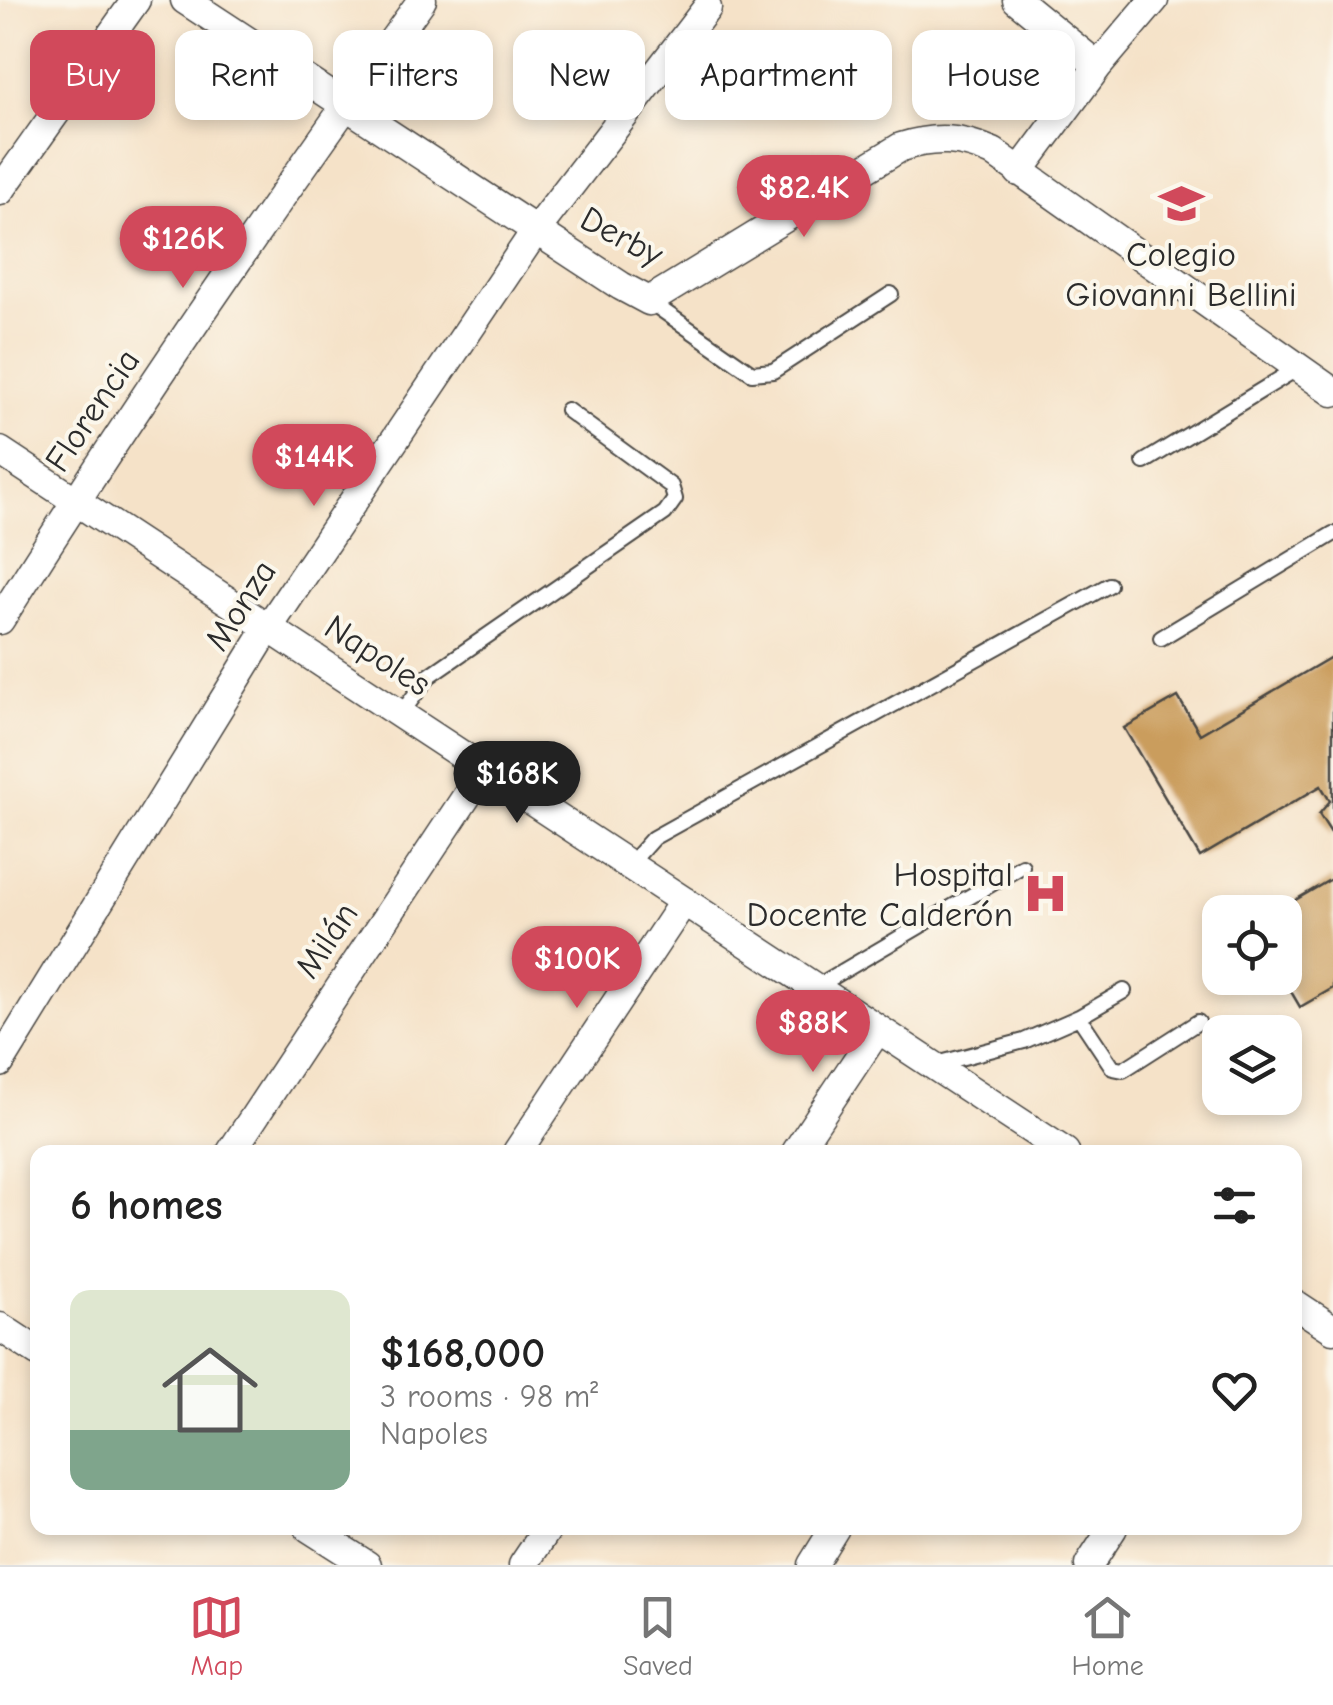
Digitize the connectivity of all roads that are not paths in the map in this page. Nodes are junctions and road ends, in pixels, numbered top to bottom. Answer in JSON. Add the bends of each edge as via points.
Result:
{"nodes":[{"id":1,"x":136,"y":0,"type":"edge"},
{"id":2,"x":186,"y":0,"type":"edge"},
{"id":3,"x":422,"y":0,"type":"edge"},
{"id":4,"x":1017,"y":0,"type":"edge"},
{"id":5,"x":1154,"y":0,"type":"edge"},
{"id":6,"x":707,"y":8,"type":"dead end"},
{"id":7,"x":400,"y":30,"type":"edge"},
{"id":8,"x":1098,"y":66,"type":"junction"},
{"id":9,"x":333,"y":97,"type":"edge"},
{"id":10,"x":335,"y":120,"type":"edge"},
{"id":11,"x":368,"y":120,"type":"edge"},
{"id":12,"x":1019,"y":172,"type":"junction"},
{"id":13,"x":0,"y":191,"type":"edge"},
{"id":14,"x":536,"y":230,"type":"junction"},
{"id":15,"x":891,"y":294,"type":"dead end"},
{"id":16,"x":649,"y":301,"type":"junction"},
{"id":17,"x":1298,"y":368,"type":"junction"},
{"id":18,"x":1333,"y":392,"type":"edge"},
{"id":19,"x":568,"y":410,"type":"dead end"},
{"id":20,"x":0,"y":451,"type":"edge"},
{"id":21,"x":1144,"y":462,"type":"dead end"},
{"id":22,"x":75,"y":501,"type":"junction"},
{"id":23,"x":1333,"y":534,"type":"edge"},
{"id":24,"x":1109,"y":584,"type":"dead end"},
{"id":25,"x":0,"y":620,"type":"edge"},
{"id":26,"x":268,"y":628,"type":"junction"},
{"id":27,"x":1161,"y":638,"type":"dead end"},
{"id":28,"x":400,"y":715,"type":"junction"},
{"id":29,"x":484,"y":770,"type":"junction"},
{"id":30,"x":629,"y":865,"type":"junction"},
{"id":31,"x":1022,"y":866,"type":"dead end"},
{"id":32,"x":684,"y":901,"type":"junction"},
{"id":33,"x":816,"y":988,"type":"junction"},
{"id":34,"x":1124,"y":992,"type":"dead end"},
{"id":35,"x":1079,"y":1017,"type":"junction"},
{"id":36,"x":1198,"y":1022,"type":"dead end"},
{"id":37,"x":878,"y":1029,"type":"junction"},
{"id":38,"x":0,"y":1063,"type":"edge"},
{"id":39,"x":932,"y":1065,"type":"junction"},
{"id":40,"x":235,"y":1145,"type":"edge"},
{"id":41,"x":523,"y":1145,"type":"edge"},
{"id":42,"x":801,"y":1145,"type":"edge"},
{"id":43,"x":1054,"y":1145,"type":"edge"},
{"id":44,"x":1302,"y":1308,"type":"edge"},
{"id":45,"x":0,"y":1328,"type":"edge"},
{"id":46,"x":1333,"y":1328,"type":"edge"},
{"id":47,"x":30,"y":1347,"type":"edge"},
{"id":48,"x":320,"y":1535,"type":"edge"},
{"id":49,"x":543,"y":1535,"type":"edge"},
{"id":50,"x":831,"y":1535,"type":"edge"},
{"id":51,"x":1108,"y":1535,"type":"edge"},
{"id":52,"x":367,"y":1565,"type":"edge"},
{"id":53,"x":523,"y":1565,"type":"edge"},
{"id":54,"x":812,"y":1565,"type":"edge"},
{"id":55,"x":1089,"y":1565,"type":"edge"}],
"edges":[{"from":1,"to":13,"type":"street"},
{"from":2,"to":9,"type":"street","name":"Derby"},
{"from":3,"to":7,"type":"street","name":"Florencia"},
{"from":4,"to":8,"type":"street"},
{"from":5,"to":8,"type":"street"},
{"from":6,"to":14,"type":"street","name":"Monza"},
{"from":8,"to":12,"type":"street"},
{"from":10,"to":22,"type":"street","name":"Florencia"},
{"from":11,"to":14,"type":"street","name":"Derby"},
{"from":12,"to":16,"type":"street","name":"Derby","via":[[967,140],[922,140]]},
{"from":12,"to":17,"type":"street","name":"Derby"},
{"from":14,"to":16,"type":"street","name":"Derby"},
{"from":14,"to":26,"type":"street","name":"Monza"},
{"from":15,"to":16,"type":"lane","via":[[773,371],[752,373]]},
{"from":17,"to":18,"type":"street","name":"Derby"},
{"from":17,"to":21,"type":"lane"},
{"from":19,"to":28,"type":"lane","via":[[672,486],[675,499],[665,513],[428,676]]},
{"from":20,"to":22,"type":"street","name":"Napoles"},
{"from":22,"to":25,"type":"street","name":"Florencia"},
{"from":22,"to":26,"type":"street","name":"Napoles"},
{"from":23,"to":27,"type":"lane"},
{"from":24,"to":30,"type":"lane","via":[[653,838]]},
{"from":26,"to":28,"type":"street","name":"Napoles"},
{"from":26,"to":38,"type":"street","name":"Monza"},
{"from":28,"to":29,"type":"street","name":"Napoles"},
{"from":29,"to":30,"type":"street","name":"Napoles"},
{"from":29,"to":40,"type":"street","name":"Milán"},
{"from":30,"to":32,"type":"street","name":"Napoles"},
{"from":31,"to":33,"type":"lane"},
{"from":32,"to":33,"type":"street","name":"Napoles"},
{"from":32,"to":41,"type":"street"},
{"from":33,"to":37,"type":"street","name":"Napoles"},
{"from":34,"to":35,"type":"lane"},
{"from":35,"to":36,"type":"lane","via":[[1112,1068],[1123,1070]]},
{"from":35,"to":39,"type":"lane","via":[[1024,1041]]},
{"from":37,"to":39,"type":"street","name":"Napoles"},
{"from":37,"to":42,"type":"street"},
{"from":39,"to":43,"type":"street","name":"Napoles"},
{"from":44,"to":46,"type":"street"},
{"from":45,"to":47,"type":"street"},
{"from":48,"to":52,"type":"street"},
{"from":49,"to":53,"type":"street"},
{"from":50,"to":54,"type":"street"},
{"from":51,"to":55,"type":"street"}]}
